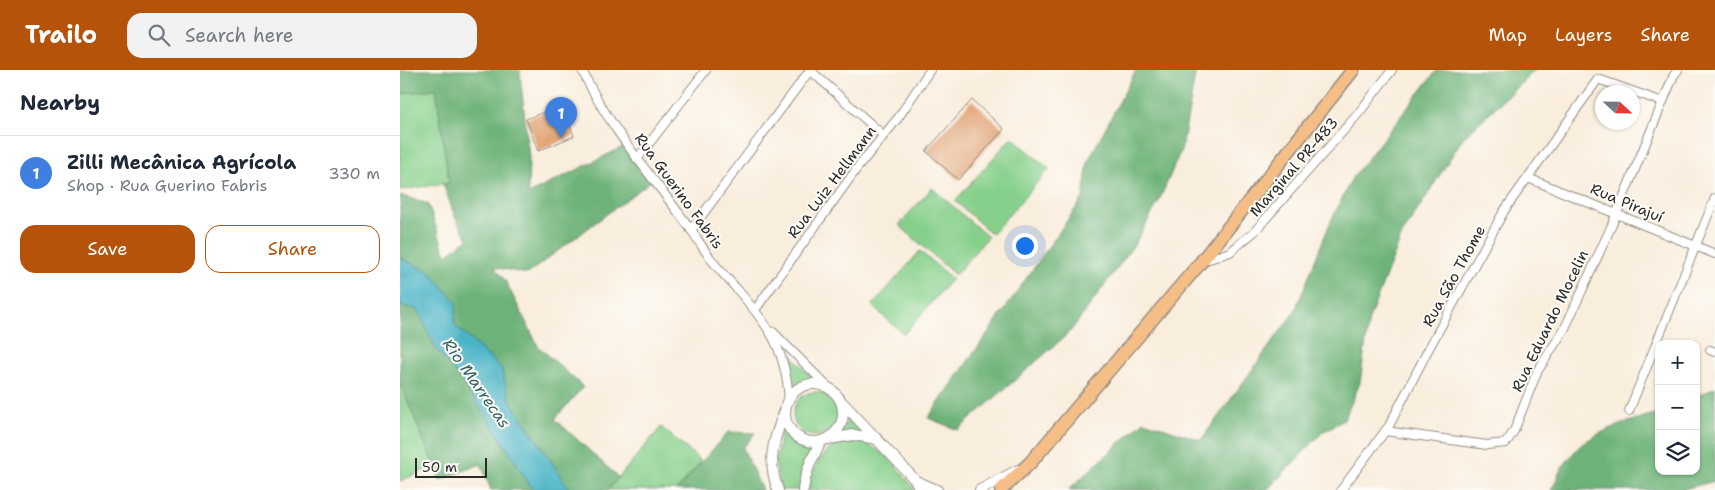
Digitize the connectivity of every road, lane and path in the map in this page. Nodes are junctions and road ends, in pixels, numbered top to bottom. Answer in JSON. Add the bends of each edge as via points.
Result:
{"nodes":[{"id":1,"x":582,"y":70,"type":"edge"},
{"id":2,"x":706,"y":70,"type":"edge"},
{"id":3,"x":810,"y":70,"type":"edge"},
{"id":4,"x":930,"y":70,"type":"edge"},
{"id":5,"x":1353,"y":70,"type":"edge"},
{"id":6,"x":1392,"y":70,"type":"edge"},
{"id":7,"x":1678,"y":70,"type":"edge"},
{"id":8,"x":1662,"y":102,"type":"junction"},
{"id":9,"x":883,"y":135,"type":"junction"},
{"id":10,"x":637,"y":159,"type":"junction"},
{"id":11,"x":1528,"y":178,"type":"junction"},
{"id":12,"x":1715,"y":198,"type":"edge"},
{"id":13,"x":1617,"y":214,"type":"junction"},
{"id":14,"x":692,"y":230,"type":"junction"},
{"id":15,"x":1694,"y":247,"type":"junction"},
{"id":16,"x":1715,"y":254,"type":"edge"},
{"id":17,"x":1201,"y":262,"type":"junction"},
{"id":18,"x":755,"y":310,"type":"junction"},
{"id":19,"x":763,"y":321,"type":"junction"},
{"id":20,"x":827,"y":386,"type":"junction"},
{"id":21,"x":789,"y":399,"type":"junction"},
{"id":22,"x":842,"y":402,"type":"junction"},
{"id":23,"x":785,"y":410,"type":"junction"},
{"id":24,"x":1629,"y":410,"type":"dead end"},
{"id":25,"x":1385,"y":431,"type":"junction"},
{"id":26,"x":877,"y":438,"type":"junction"},
{"id":27,"x":825,"y":440,"type":"junction"},
{"id":28,"x":1030,"y":463,"type":"junction"},
{"id":29,"x":918,"y":485,"type":"edge"},
{"id":30,"x":778,"y":490,"type":"edge"},
{"id":31,"x":803,"y":490,"type":"edge"},
{"id":32,"x":937,"y":490,"type":"edge"},
{"id":33,"x":980,"y":490,"type":"edge"},
{"id":34,"x":1000,"y":490,"type":"edge"},
{"id":35,"x":1015,"y":490,"type":"edge"},
{"id":36,"x":1341,"y":490,"type":"edge"}],
"edges":[{"from":1,"to":10,"type":"street","name":"Rua Guerino Fabris"},
{"from":2,"to":10,"type":"street"},
{"from":3,"to":9,"type":"street"},
{"from":3,"to":14,"type":"street"},
{"from":4,"to":9,"type":"street","name":"Rua Luiz Hellmann"},
{"from":5,"to":17,"type":"highway"},
{"from":6,"to":17,"type":"street","name":"Marginal PR-483","via":[[1358,114],[1254,232],[1230,252]]},
{"from":7,"to":8,"type":"street","name":"Rua Eduardo Mocelin"},
{"from":8,"to":11,"type":"street","name":"Rua São Thome","via":[[1598,79]]},
{"from":8,"to":13,"type":"street","name":"Rua Eduardo Mocelin"},
{"from":9,"to":18,"type":"street","name":"Rua Luiz Hellmann"},
{"from":10,"to":14,"type":"street","name":"Rua Guerino Fabris"},
{"from":11,"to":13,"type":"street","name":"Rua Pirajuí"},
{"from":11,"to":25,"type":"street","name":"Rua São Thome","via":[[1504,212]]},
{"from":12,"to":15,"type":"street"},
{"from":13,"to":15,"type":"street","name":"Rua Pirajuí"},
{"from":13,"to":25,"type":"street","name":"Rua Eduardo Mocelin","via":[[1565,328],[1537,372],[1514,431],[1506,443],[1487,445]]},
{"from":14,"to":18,"type":"street","name":"Rua Guerino Fabris","via":[[712,261]]},
{"from":15,"to":16,"type":"street","name":"Rua Pirajuí"},
{"from":15,"to":24,"type":"street"},
{"from":17,"to":28,"type":"highway"},
{"from":18,"to":19,"type":"street","name":"Rua Guerino Fabris"},
{"from":19,"to":20,"type":"street"},
{"from":19,"to":21,"type":"street","via":[[784,362]]},
{"from":20,"to":21,"type":"street","via":[[805,385]]},
{"from":20,"to":22,"type":"street"},
{"from":21,"to":23,"type":"street"},
{"from":22,"to":26,"type":"street"},
{"from":22,"to":27,"type":"street","via":[[844,416],[839,430]]},
{"from":23,"to":27,"type":"street","via":[[787,424],[795,435],[807,442]]},
{"from":23,"to":30,"type":"street","via":[[772,449],[771,468]]},
{"from":25,"to":36,"type":"street","name":"Rua São Thome"},
{"from":26,"to":27,"type":"street","via":[[854,435]]},
{"from":26,"to":29,"type":"street"},
{"from":27,"to":31,"type":"street","via":[[811,459]]},
{"from":28,"to":33,"type":"street"},
{"from":28,"to":34,"type":"highway"},
{"from":28,"to":35,"type":"highway"},
{"from":29,"to":32,"type":"street"}]}
